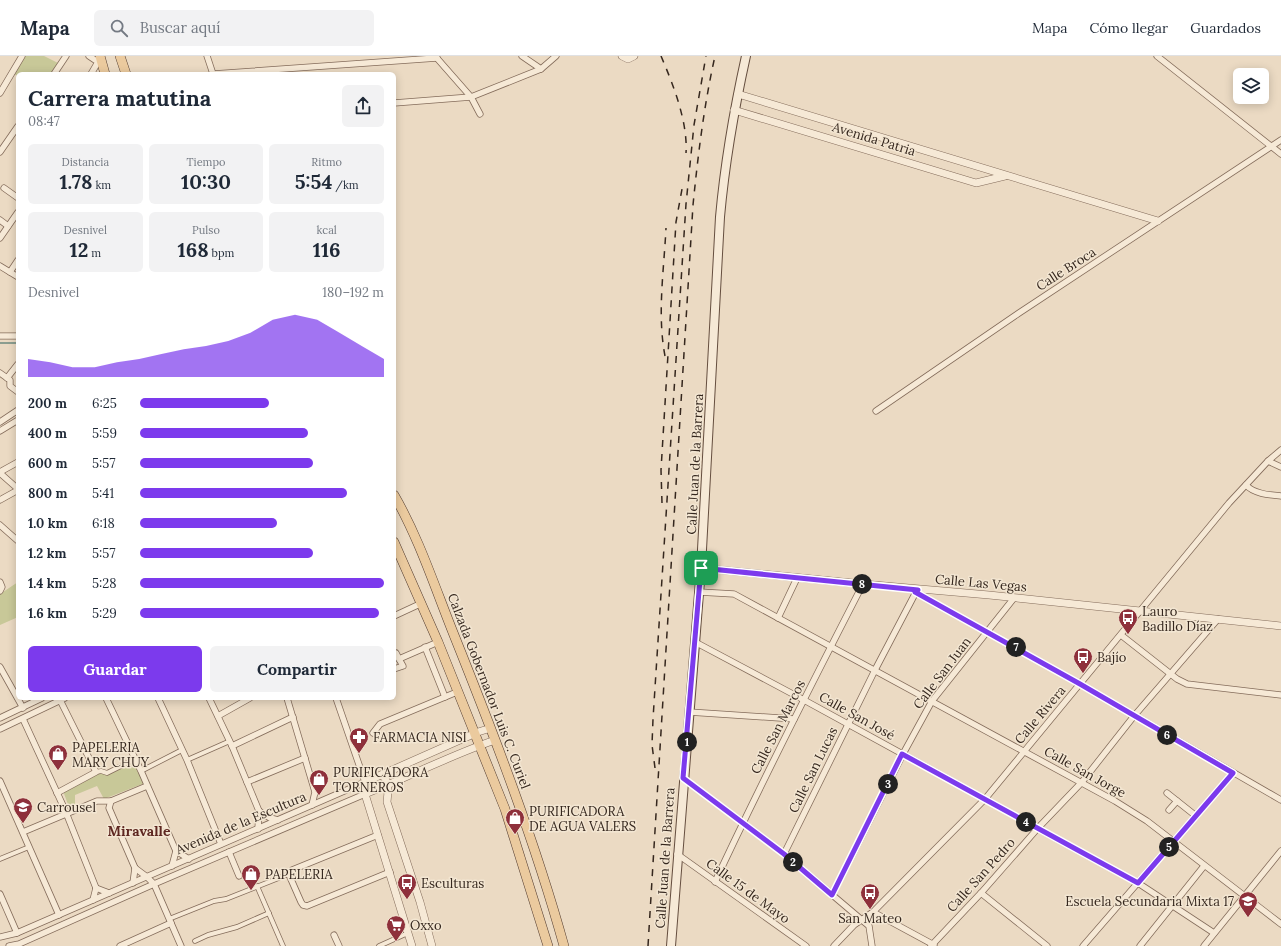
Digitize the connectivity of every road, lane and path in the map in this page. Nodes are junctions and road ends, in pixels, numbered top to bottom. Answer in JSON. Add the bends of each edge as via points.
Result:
{"nodes":[{"id":1,"x":22,"y":56,"type":"edge"},
{"id":2,"x":66,"y":56,"type":"edge"},
{"id":3,"x":88,"y":56,"type":"edge"},
{"id":4,"x":120,"y":56,"type":"edge"},
{"id":5,"x":207,"y":56,"type":"edge"},
{"id":6,"x":522,"y":56,"type":"edge"},
{"id":7,"x":556,"y":56,"type":"edge"},
{"id":8,"x":622,"y":56,"type":"edge"},
{"id":9,"x":634,"y":56,"type":"edge"},
{"id":10,"x":746,"y":56,"type":"edge"},
{"id":11,"x":1157,"y":56,"type":"edge"},
{"id":12,"x":436,"y":57,"type":"edge"},
{"id":13,"x":99,"y":59,"type":"edge"},
{"id":14,"x":541,"y":69,"type":"junction"},
{"id":15,"x":16,"y":72,"type":"edge"},
{"id":16,"x":55,"y":72,"type":"edge"},
{"id":17,"x":91,"y":72,"type":"edge"},
{"id":18,"x":104,"y":72,"type":"edge"},
{"id":19,"x":125,"y":72,"type":"edge"},
{"id":20,"x":212,"y":72,"type":"edge"},
{"id":21,"x":239,"y":72,"type":"edge"},
{"id":22,"x":0,"y":93,"type":"edge"},
{"id":23,"x":738,"y":94,"type":"junction"},
{"id":24,"x":471,"y":98,"type":"junction"},
{"id":25,"x":396,"y":103,"type":"edge"},
{"id":26,"x":734,"y":110,"type":"junction"},
{"id":27,"x":480,"y":114,"type":"dead end"},
{"id":28,"x":16,"y":129,"type":"edge"},
{"id":29,"x":1281,"y":140,"type":"edge"},
{"id":30,"x":1271,"y":147,"type":"junction"},
{"id":31,"x":0,"y":152,"type":"edge"},
{"id":32,"x":1281,"y":154,"type":"edge"},
{"id":33,"x":1007,"y":176,"type":"junction"},
{"id":34,"x":4,"y":188,"type":"dead end"},
{"id":35,"x":16,"y":197,"type":"edge"},
{"id":36,"x":16,"y":215,"type":"edge"},
{"id":37,"x":0,"y":220,"type":"edge"},
{"id":38,"x":1158,"y":221,"type":"junction"},
{"id":39,"x":8,"y":226,"type":"junction"},
{"id":40,"x":0,"y":238,"type":"edge"},
{"id":41,"x":16,"y":263,"type":"edge"},
{"id":42,"x":0,"y":266,"type":"edge"},
{"id":43,"x":10,"y":272,"type":"junction"},
{"id":44,"x":16,"y":276,"type":"edge"},
{"id":45,"x":0,"y":336,"type":"edge"},
{"id":46,"x":16,"y":336,"type":"edge"},
{"id":47,"x":16,"y":367,"type":"edge"},
{"id":48,"x":0,"y":373,"type":"edge"},
{"id":49,"x":7,"y":378,"type":"junction"},
{"id":50,"x":16,"y":390,"type":"edge"},
{"id":51,"x":16,"y":411,"type":"edge"},
{"id":52,"x":876,"y":411,"type":"dead end"},
{"id":53,"x":3,"y":417,"type":"edge"},
{"id":54,"x":16,"y":421,"type":"edge"},
{"id":55,"x":0,"y":422,"type":"edge"},
{"id":56,"x":0,"y":431,"type":"edge"},
{"id":57,"x":1281,"y":450,"type":"edge"},
{"id":58,"x":1268,"y":461,"type":"junction"},
{"id":59,"x":16,"y":463,"type":"edge"},
{"id":60,"x":1281,"y":467,"type":"edge"},
{"id":61,"x":0,"y":472,"type":"edge"},
{"id":62,"x":1246,"y":485,"type":"junction"},
{"id":63,"x":16,"y":487,"type":"edge"},
{"id":64,"x":16,"y":490,"type":"edge"},
{"id":65,"x":1281,"y":496,"type":"edge"},
{"id":66,"x":396,"y":499,"type":"edge"},
{"id":67,"x":0,"y":500,"type":"edge"},
{"id":68,"x":0,"y":525,"type":"edge"},
{"id":69,"x":16,"y":539,"type":"edge"},
{"id":70,"x":396,"y":547,"type":"edge"},
{"id":71,"x":701,"y":568,"type":"junction"},
{"id":72,"x":797,"y":578,"type":"junction"},
{"id":73,"x":863,"y":584,"type":"junction"},
{"id":74,"x":917,"y":591,"type":"junction"},
{"id":75,"x":699,"y":592,"type":"junction"},
{"id":76,"x":1014,"y":598,"type":"junction"},
{"id":77,"x":422,"y":603,"type":"junction"},
{"id":78,"x":1140,"y":611,"type":"junction"},
{"id":79,"x":396,"y":615,"type":"edge"},
{"id":80,"x":778,"y":618,"type":"junction"},
{"id":81,"x":1218,"y":619,"type":"junction"},
{"id":82,"x":1281,"y":626,"type":"edge"},
{"id":83,"x":987,"y":631,"type":"junction"},
{"id":84,"x":1121,"y":635,"type":"junction"},
{"id":85,"x":438,"y":642,"type":"junction"},
{"id":86,"x":694,"y":642,"type":"junction"},
{"id":87,"x":425,"y":647,"type":"junction"},
{"id":88,"x":831,"y":647,"type":"junction"},
{"id":89,"x":396,"y":653,"type":"edge"},
{"id":90,"x":400,"y":659,"type":"junction"},
{"id":91,"x":0,"y":667,"type":"edge"},
{"id":92,"x":396,"y":668,"type":"edge"},
{"id":93,"x":875,"y":670,"type":"junction"},
{"id":94,"x":1171,"y":674,"type":"junction"},
{"id":95,"x":1080,"y":684,"type":"junction"},
{"id":96,"x":457,"y":692,"type":"junction"},
{"id":97,"x":1281,"y":695,"type":"edge"},
{"id":98,"x":16,"y":696,"type":"edge"},
{"id":99,"x":445,"y":697,"type":"junction"},
{"id":100,"x":19,"y":700,"type":"edge"},
{"id":101,"x":38,"y":700,"type":"edge"},
{"id":102,"x":60,"y":700,"type":"edge"},
{"id":103,"x":62,"y":700,"type":"edge"},
{"id":104,"x":107,"y":700,"type":"edge"},
{"id":105,"x":159,"y":700,"type":"edge"},
{"id":106,"x":211,"y":700,"type":"edge"},
{"id":107,"x":246,"y":700,"type":"edge"},
{"id":108,"x":288,"y":700,"type":"edge"},
{"id":109,"x":337,"y":700,"type":"edge"},
{"id":110,"x":804,"y":700,"type":"junction"},
{"id":111,"x":932,"y":701,"type":"junction"},
{"id":112,"x":23,"y":708,"type":"junction"},
{"id":113,"x":689,"y":712,"type":"junction"},
{"id":114,"x":218,"y":716,"type":"junction"},
{"id":115,"x":1134,"y":716,"type":"junction"},
{"id":116,"x":293,"y":717,"type":"junction"},
{"id":117,"x":0,"y":718,"type":"edge"},
{"id":118,"x":23,"y":719,"type":"junction"},
{"id":119,"x":794,"y":719,"type":"junction"},
{"id":120,"x":848,"y":724,"type":"junction"},
{"id":121,"x":0,"y":728,"type":"edge"},
{"id":122,"x":491,"y":728,"type":"junction"},
{"id":123,"x":373,"y":733,"type":"dead end"},
{"id":124,"x":475,"y":734,"type":"junction"},
{"id":125,"x":495,"y":740,"type":"junction"},
{"id":126,"x":231,"y":743,"type":"junction"},
{"id":127,"x":479,"y":745,"type":"junction"},
{"id":128,"x":182,"y":750,"type":"junction"},
{"id":129,"x":1024,"y":751,"type":"junction"},
{"id":130,"x":902,"y":754,"type":"junction"},
{"id":131,"x":305,"y":758,"type":"junction"},
{"id":132,"x":135,"y":759,"type":"junction"},
{"id":133,"x":187,"y":760,"type":"junction"},
{"id":134,"x":141,"y":771,"type":"junction"},
{"id":135,"x":96,"y":772,"type":"junction"},
{"id":136,"x":1233,"y":773,"type":"junction"},
{"id":137,"x":382,"y":775,"type":"junction"},
{"id":138,"x":683,"y":778,"type":"junction"},
{"id":139,"x":0,"y":781,"type":"edge"},
{"id":140,"x":247,"y":782,"type":"junction"},
{"id":141,"x":365,"y":782,"type":"junction"},
{"id":142,"x":1082,"y":782,"type":"junction"},
{"id":143,"x":388,"y":785,"type":"junction"},
{"id":144,"x":147,"y":786,"type":"junction"},
{"id":145,"x":315,"y":792,"type":"junction"},
{"id":146,"x":57,"y":793,"type":"junction"},
{"id":147,"x":1167,"y":793,"type":"dead end"},
{"id":148,"x":365,"y":794,"type":"junction"},
{"id":149,"x":326,"y":799,"type":"junction"},
{"id":150,"x":985,"y":799,"type":"junction"},
{"id":151,"x":1281,"y":800,"type":"edge"},
{"id":152,"x":1177,"y":801,"type":"junction"},
{"id":153,"x":110,"y":802,"type":"junction"},
{"id":154,"x":312,"y":805,"type":"junction"},
{"id":155,"x":1169,"y":810,"type":"dead end"},
{"id":156,"x":259,"y":811,"type":"junction"},
{"id":157,"x":66,"y":814,"type":"junction"},
{"id":158,"x":1196,"y":816,"type":"junction"},
{"id":159,"x":278,"y":820,"type":"junction"},
{"id":160,"x":743,"y":822,"type":"junction"},
{"id":161,"x":1038,"y":828,"type":"junction"},
{"id":162,"x":258,"y":829,"type":"junction"},
{"id":163,"x":23,"y":832,"type":"junction"},
{"id":164,"x":378,"y":835,"type":"junction"},
{"id":165,"x":1174,"y":842,"type":"junction"},
{"id":166,"x":222,"y":844,"type":"junction"},
{"id":167,"x":29,"y":847,"type":"junction"},
{"id":168,"x":176,"y":851,"type":"junction"},
{"id":169,"x":1281,"y":851,"type":"edge"},
{"id":170,"x":229,"y":852,"type":"junction"},
{"id":171,"x":677,"y":854,"type":"junction"},
{"id":172,"x":784,"y":854,"type":"junction"},
{"id":173,"x":0,"y":859,"type":"edge"},
{"id":174,"x":188,"y":859,"type":"junction"},
{"id":175,"x":172,"y":866,"type":"junction"},
{"id":176,"x":1204,"y":866,"type":"junction"},
{"id":177,"x":135,"y":868,"type":"junction"},
{"id":178,"x":390,"y":872,"type":"junction"},
{"id":179,"x":289,"y":874,"type":"junction"},
{"id":180,"x":239,"y":876,"type":"dead end"},
{"id":181,"x":147,"y":877,"type":"junction"},
{"id":182,"x":715,"y":882,"type":"junction"},
{"id":183,"x":133,"y":883,"type":"junction"},
{"id":184,"x":1138,"y":883,"type":"junction"},
{"id":185,"x":154,"y":884,"type":"junction"},
{"id":186,"x":257,"y":886,"type":"junction"},
{"id":187,"x":96,"y":888,"type":"junction"},
{"id":188,"x":109,"y":893,"type":"junction"},
{"id":189,"x":981,"y":893,"type":"junction"},
{"id":190,"x":0,"y":894,"type":"edge"},
{"id":191,"x":832,"y":895,"type":"junction"},
{"id":192,"x":1244,"y":896,"type":"junction"},
{"id":193,"x":93,"y":900,"type":"junction"},
{"id":194,"x":1172,"y":906,"type":"junction"},
{"id":195,"x":873,"y":912,"type":"junction"},
{"id":196,"x":269,"y":913,"type":"junction"},
{"id":197,"x":59,"y":915,"type":"junction"},
{"id":198,"x":862,"y":920,"type":"junction"},
{"id":199,"x":170,"y":921,"type":"junction"},
{"id":200,"x":558,"y":923,"type":"junction"},
{"id":201,"x":1281,"y":924,"type":"edge"},
{"id":202,"x":543,"y":927,"type":"junction"},
{"id":203,"x":17,"y":933,"type":"junction"},
{"id":204,"x":408,"y":933,"type":"junction"},
{"id":205,"x":334,"y":934,"type":"dead end"},
{"id":206,"x":1214,"y":934,"type":"junction"},
{"id":207,"x":0,"y":937,"type":"edge"},
{"id":208,"x":195,"y":941,"type":"dead end"},
{"id":209,"x":18,"y":945,"type":"edge"},
{"id":210,"x":933,"y":945,"type":"edge"},
{"id":211,"x":9,"y":946,"type":"edge"},
{"id":212,"x":120,"y":946,"type":"edge"},
{"id":213,"x":181,"y":946,"type":"edge"},
{"id":214,"x":283,"y":946,"type":"edge"},
{"id":215,"x":339,"y":946,"type":"edge"},
{"id":216,"x":379,"y":946,"type":"edge"},
{"id":217,"x":412,"y":946,"type":"edge"},
{"id":218,"x":432,"y":946,"type":"edge"},
{"id":219,"x":548,"y":946,"type":"edge"},
{"id":220,"x":564,"y":946,"type":"edge"},
{"id":221,"x":670,"y":946,"type":"edge"},
{"id":222,"x":806,"y":946,"type":"edge"},
{"id":223,"x":834,"y":946,"type":"edge"},
{"id":224,"x":872,"y":946,"type":"edge"},
{"id":225,"x":1047,"y":946,"type":"edge"},
{"id":226,"x":1083,"y":946,"type":"edge"},
{"id":227,"x":1140,"y":946,"type":"edge"},
{"id":228,"x":1204,"y":946,"type":"edge"}],
"edges":[{"from":1,"to":15,"type":"street"},
{"from":2,"to":16,"type":"street"},
{"from":3,"to":13,"type":"street"},
{"from":4,"to":19,"type":"main road"},
{"from":5,"to":20,"type":"street"},
{"from":6,"to":14,"type":"street"},
{"from":7,"to":14,"type":"street"},
{"from":8,"to":9,"type":"street"},
{"from":10,"to":23,"type":"main road","name":"Calle Juan de la Barrera"},
{"from":11,"to":30,"type":"street"},
{"from":12,"to":21,"type":"street"},
{"from":12,"to":24,"type":"street"},
{"from":13,"to":17,"type":"street"},
{"from":13,"to":18,"type":"main road"},
{"from":14,"to":24,"type":"street"},
{"from":15,"to":22,"type":"street"},
{"from":23,"to":26,"type":"main road","name":"Calle Juan de la Barrera"},
{"from":23,"to":33,"type":"street","name":"Avenida Patria"},
{"from":24,"to":25,"type":"street"},
{"from":24,"to":27,"type":"street"},
{"from":26,"to":33,"type":"street","name":"Avenida Patria","via":[[976,183]]},
{"from":26,"to":71,"type":"main road","name":"Calle Juan de la Barrera","via":[[720,217]]},
{"from":28,"to":31,"type":"street"},
{"from":29,"to":30,"type":"street","name":"Calle Broca"},
{"from":30,"to":32,"type":"street"},
{"from":30,"to":38,"type":"street","name":"Calle Broca"},
{"from":33,"to":38,"type":"street","name":"Avenida Patria"},
{"from":34,"to":35,"type":"street"},
{"from":36,"to":39,"type":"street"},
{"from":37,"to":39,"type":"street"},
{"from":38,"to":52,"type":"street","name":"Calle Broca"},
{"from":39,"to":40,"type":"street"},
{"from":41,"to":43,"type":"street"},
{"from":42,"to":43,"type":"street"},
{"from":43,"to":44,"type":"street"},
{"from":45,"to":46,"type":"street"},
{"from":47,"to":49,"type":"street"},
{"from":48,"to":49,"type":"street"},
{"from":49,"to":50,"type":"street","via":[[10,380],[10,386]]},
{"from":51,"to":53,"type":"street"},
{"from":53,"to":55,"type":"street"},
{"from":54,"to":56,"type":"street"},
{"from":57,"to":58,"type":"street","name":"Calle Rivera"},
{"from":58,"to":60,"type":"street"},
{"from":58,"to":62,"type":"street","name":"Calle Rivera"},
{"from":59,"to":61,"type":"street"},
{"from":61,"to":63,"type":"street"},
{"from":62,"to":65,"type":"street","via":[[1255,491]]},
{"from":62,"to":78,"type":"street","name":"Calle Rivera"},
{"from":64,"to":67,"type":"street"},
{"from":66,"to":122,"type":"main road","name":"Calzada Gobernador Luis C. Curiel","via":[[415,536]]},
{"from":68,"to":69,"type":"street"},
{"from":70,"to":77,"type":"main road"},
{"from":71,"to":72,"type":"street","name":"Calle Las Vegas"},
{"from":71,"to":75,"type":"main road","name":"Calle Juan de la Barrera"},
{"from":72,"to":73,"type":"street","name":"Calle Las Vegas"},
{"from":72,"to":80,"type":"street"},
{"from":73,"to":74,"type":"street","name":"Calle Las Vegas"},
{"from":73,"to":88,"type":"street","name":"Calle San Marcos"},
{"from":74,"to":76,"type":"street","name":"Calle Las Vegas"},
{"from":74,"to":83,"type":"street"},
{"from":74,"to":93,"type":"street","name":"Calle San Lucas"},
{"from":75,"to":80,"type":"street","name":"Calle San Jorge","via":[[734,594]]},
{"from":75,"to":86,"type":"main road","name":"Calle Juan de la Barrera"},
{"from":76,"to":78,"type":"street","name":"Calle Las Vegas"},
{"from":76,"to":83,"type":"street","name":"Calle San Juan"},
{"from":77,"to":79,"type":"street"},
{"from":77,"to":85,"type":"main road"},
{"from":78,"to":81,"type":"street","name":"Calle Las Vegas"},
{"from":78,"to":84,"type":"street","name":"Calle Rivera"},
{"from":80,"to":88,"type":"street","name":"Calle San Jorge"},
{"from":81,"to":82,"type":"street","name":"Calle Las Vegas"},
{"from":81,"to":94,"type":"street","name":"Calle San Pedro"},
{"from":83,"to":95,"type":"street"},
{"from":83,"to":111,"type":"street","name":"Calle San Juan"},
{"from":84,"to":94,"type":"street"},
{"from":84,"to":95,"type":"street","name":"Calle Rivera"},
{"from":85,"to":87,"type":"street"},
{"from":85,"to":96,"type":"main road"},
{"from":86,"to":110,"type":"street","name":"Calle San José"},
{"from":86,"to":113,"type":"main road","name":"Calle Juan de la Barrera"},
{"from":87,"to":90,"type":"street"},
{"from":87,"to":99,"type":"street"},
{"from":88,"to":93,"type":"street","name":"Calle San Jorge"},
{"from":88,"to":110,"type":"street","name":"Calle San Marcos"},
{"from":89,"to":90,"type":"street"},
{"from":90,"to":92,"type":"street","via":[[402,666]]},
{"from":91,"to":98,"type":"street"},
{"from":93,"to":111,"type":"street","name":"Calle San Jorge"},
{"from":93,"to":120,"type":"street","name":"Calle San Lucas"},
{"from":94,"to":97,"type":"street","via":[[1187,684]]},
{"from":94,"to":115,"type":"street","name":"Calle San Pedro"},
{"from":95,"to":115,"type":"street"},
{"from":95,"to":129,"type":"street","name":"Calle Rivera"},
{"from":96,"to":99,"type":"street"},
{"from":96,"to":124,"type":"main road"},
{"from":99,"to":123,"type":"street","via":[[380,724]]},
{"from":100,"to":112,"type":"street"},
{"from":101,"to":112,"type":"street"},
{"from":102,"to":118,"type":"street"},
{"from":103,"to":135,"type":"street"},
{"from":104,"to":132,"type":"street"},
{"from":105,"to":128,"type":"street"},
{"from":106,"to":114,"type":"street"},
{"from":107,"to":114,"type":"street"},
{"from":108,"to":116,"type":"street"},
{"from":109,"to":141,"type":"street"},
{"from":110,"to":119,"type":"street","name":"Calle San Marcos"},
{"from":110,"to":120,"type":"street","name":"Calle San José"},
{"from":111,"to":129,"type":"street","name":"Calle San Jorge"},
{"from":111,"to":130,"type":"street","name":"Calle San Juan"},
{"from":112,"to":117,"type":"street"},
{"from":113,"to":119,"type":"street"},
{"from":113,"to":138,"type":"main road","name":"Calle Juan de la Barrera"},
{"from":114,"to":126,"type":"street"},
{"from":115,"to":136,"type":"street"},
{"from":115,"to":142,"type":"street","name":"Calle San Pedro"},
{"from":116,"to":126,"type":"street"},
{"from":116,"to":131,"type":"street"},
{"from":118,"to":121,"type":"street"},
{"from":118,"to":146,"type":"street"},
{"from":119,"to":160,"type":"street","name":"Calle San Marcos"},
{"from":120,"to":130,"type":"street","name":"Calle San José"},
{"from":120,"to":172,"type":"street","name":"Calle San Lucas"},
{"from":122,"to":124,"type":"street","name":"Avenida de la Escultura"},
{"from":122,"to":125,"type":"main road","name":"Calzada Gobernador Luis C. Curiel"},
{"from":124,"to":127,"type":"main road"},
{"from":124,"to":137,"type":"street","name":"Avenida de la Escultura"},
{"from":125,"to":127,"type":"street","name":"Avenida de la Escultura"},
{"from":125,"to":200,"type":"main road","name":"Calzada Gobernador Luis C. Curiel","via":[[536,851]]},
{"from":126,"to":133,"type":"street"},
{"from":126,"to":140,"type":"street"},
{"from":127,"to":143,"type":"street","name":"Avenida de la Escultura"},
{"from":127,"to":202,"type":"main road","via":[[505,809]]},
{"from":128,"to":133,"type":"street"},
{"from":128,"to":134,"type":"street"},
{"from":129,"to":142,"type":"street","name":"Calle San Jorge"},
{"from":129,"to":150,"type":"street","name":"Calle Rivera"},
{"from":130,"to":150,"type":"street","name":"Calle San José"},
{"from":130,"to":191,"type":"street","name":"Calle San Juan"},
{"from":131,"to":140,"type":"street"},
{"from":131,"to":145,"type":"street"},
{"from":132,"to":134,"type":"street"},
{"from":132,"to":135,"type":"street","via":[[107,772]]},
{"from":133,"to":166,"type":"street"},
{"from":134,"to":144,"type":"street"},
{"from":135,"to":146,"type":"street"},
{"from":136,"to":151,"type":"street"},
{"from":136,"to":158,"type":"street"},
{"from":137,"to":141,"type":"street","name":"Avenida de la Escultura"},
{"from":137,"to":143,"type":"street"},
{"from":138,"to":160,"type":"street"},
{"from":138,"to":171,"type":"main road","name":"Calle Juan de la Barrera"},
{"from":139,"to":163,"type":"street"},
{"from":140,"to":156,"type":"street"},
{"from":141,"to":148,"type":"street"},
{"from":141,"to":149,"type":"street","name":"Avenida de la Escultura"},
{"from":142,"to":161,"type":"street","name":"Calle San Pedro"},
{"from":142,"to":165,"type":"street","name":"Calle San Jorge","via":[[1147,821]]},
{"from":143,"to":148,"type":"street","name":"Avenida de la Escultura"},
{"from":143,"to":218,"type":"street","via":[[388,802]]},
{"from":144,"to":153,"type":"street"},
{"from":144,"to":168,"type":"street"},
{"from":145,"to":149,"type":"street"},
{"from":145,"to":154,"type":"street"},
{"from":146,"to":157,"type":"street"},
{"from":147,"to":152,"type":"street"},
{"from":148,"to":164,"type":"street"},
{"from":148,"to":170,"type":"street","name":"Avenida de la Escultura"},
{"from":149,"to":154,"type":"street","name":"Avenida de la Escultura"},
{"from":150,"to":161,"type":"street","name":"Calle San José"},
{"from":150,"to":195,"type":"street","name":"Calle Rivera"},
{"from":152,"to":155,"type":"street"},
{"from":152,"to":158,"type":"street"},
{"from":153,"to":157,"type":"street","via":[[97,801]]},
{"from":153,"to":177,"type":"street","via":[[109,808]]},
{"from":154,"to":159,"type":"street","name":"Avenida de la Escultura"},
{"from":156,"to":159,"type":"street"},
{"from":156,"to":162,"type":"street"},
{"from":157,"to":163,"type":"street"},
{"from":157,"to":187,"type":"street"},
{"from":158,"to":165,"type":"street"},
{"from":159,"to":162,"type":"street","name":"Avenida de la Escultura"},
{"from":160,"to":172,"type":"street"},
{"from":160,"to":182,"type":"street","name":"Calle San Marcos"},
{"from":161,"to":184,"type":"street","name":"Calle San José"},
{"from":161,"to":189,"type":"street","name":"Calle San Pedro"},
{"from":162,"to":166,"type":"street","name":"Avenida de la Escultura"},
{"from":163,"to":167,"type":"street"},
{"from":164,"to":178,"type":"street"},
{"from":164,"to":179,"type":"street","via":[[292,870]]},
{"from":165,"to":176,"type":"street","name":"Calle San Jorge"},
{"from":165,"to":184,"type":"street"},
{"from":166,"to":174,"type":"street","name":"Avenida de la Escultura"},
{"from":167,"to":173,"type":"street"},
{"from":167,"to":197,"type":"street"},
{"from":168,"to":174,"type":"street"},
{"from":168,"to":175,"type":"street"},
{"from":169,"to":192,"type":"street"},
{"from":170,"to":180,"type":"street"},
{"from":170,"to":185,"type":"street","name":"Avenida de la Escultura"},
{"from":171,"to":182,"type":"street","name":"Calle 15 de Mayo"},
{"from":171,"to":221,"type":"main road","name":"Calle Juan de la Barrera"},
{"from":172,"to":191,"type":"street"},
{"from":174,"to":175,"type":"street","name":"Avenida de la Escultura"},
{"from":175,"to":181,"type":"street","name":"Avenida de la Escultura"},
{"from":176,"to":192,"type":"street","name":"Calle San Jorge"},
{"from":176,"to":194,"type":"street"},
{"from":177,"to":181,"type":"street"},
{"from":177,"to":183,"type":"street"},
{"from":178,"to":179,"type":"street","via":[[307,906],[300,902]]},
{"from":178,"to":204,"type":"street"},
{"from":179,"to":186,"type":"street"},
{"from":181,"to":183,"type":"street","name":"Avenida de la Escultura"},
{"from":181,"to":185,"type":"street"},
{"from":182,"to":222,"type":"street","name":"Calle 15 de Mayo"},
{"from":183,"to":188,"type":"street","name":"Avenida de la Escultura"},
{"from":184,"to":194,"type":"street","name":"Calle San José"},
{"from":184,"to":226,"type":"street"},
{"from":185,"to":199,"type":"street"},
{"from":185,"to":209,"type":"street","name":"Avenida de la Escultura"},
{"from":186,"to":196,"type":"street"},
{"from":186,"to":199,"type":"street","via":[[226,899],[214,901]]},
{"from":187,"to":188,"type":"street"},
{"from":187,"to":193,"type":"street"},
{"from":188,"to":193,"type":"street","name":"Avenida de la Escultura"},
{"from":189,"to":210,"type":"street","name":"Calle San Pedro"},
{"from":189,"to":225,"type":"street"},
{"from":190,"to":203,"type":"street"},
{"from":191,"to":198,"type":"street"},
{"from":192,"to":201,"type":"street","name":"Calle San Jorge"},
{"from":192,"to":206,"type":"street"},
{"from":193,"to":197,"type":"street","name":"Avenida de la Escultura"},
{"from":194,"to":206,"type":"street","name":"Calle San José"},
{"from":194,"to":227,"type":"street"},
{"from":195,"to":198,"type":"street","name":"Calle Rivera"},
{"from":195,"to":210,"type":"street"},
{"from":196,"to":208,"type":"street"},
{"from":196,"to":214,"type":"street"},
{"from":197,"to":203,"type":"street","name":"Avenida de la Escultura"},
{"from":198,"to":223,"type":"street","name":"Calle Rivera"},
{"from":198,"to":224,"type":"street","via":[[869,926]]},
{"from":199,"to":212,"type":"street"},
{"from":199,"to":213,"type":"street"},
{"from":200,"to":202,"type":"main road"},
{"from":200,"to":220,"type":"main road","name":"Calzada Gobernador Luis C. Curiel"},
{"from":202,"to":219,"type":"main road"},
{"from":203,"to":207,"type":"street","name":"Avenida de la Escultura"},
{"from":204,"to":216,"type":"street"},
{"from":204,"to":217,"type":"street"},
{"from":205,"to":215,"type":"street"},
{"from":206,"to":228,"type":"street"},
{"from":209,"to":211,"type":"street","name":"Avenida de la Escultura"}]}
